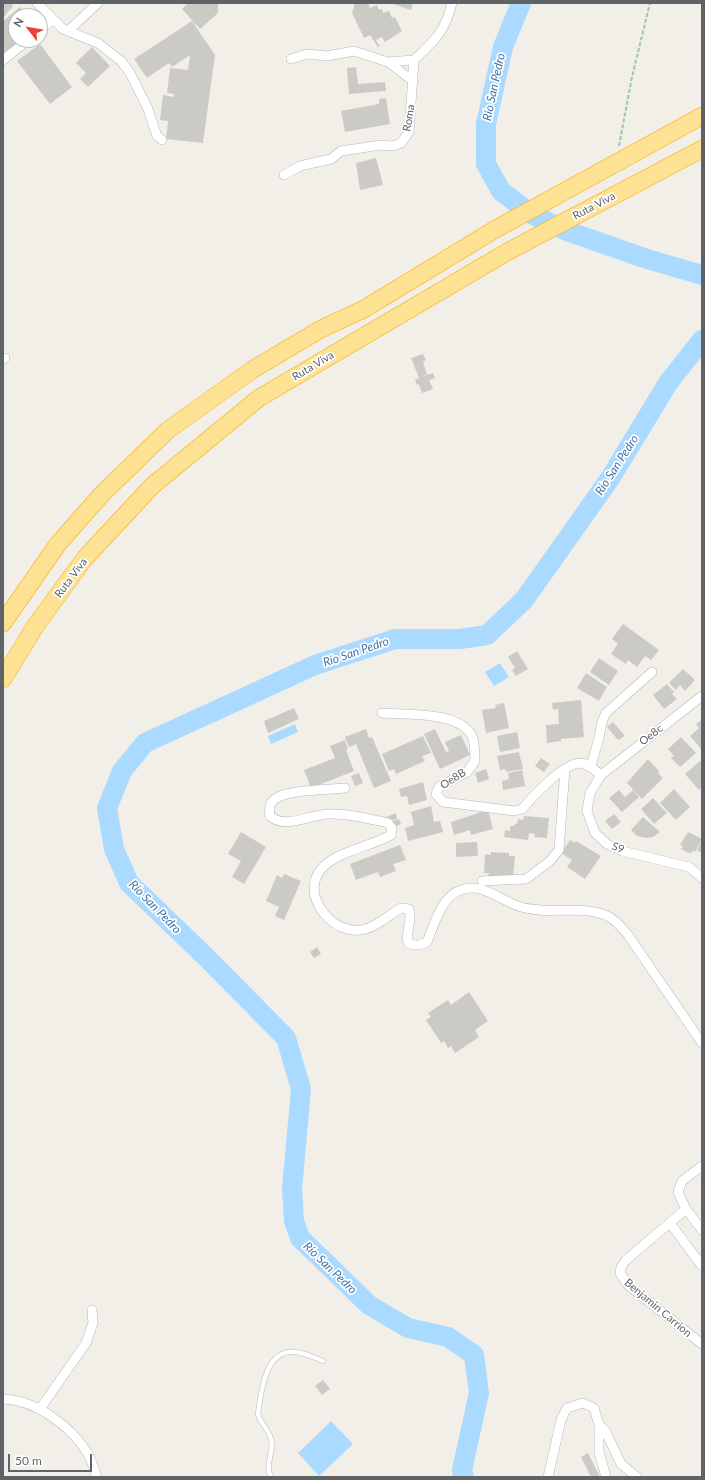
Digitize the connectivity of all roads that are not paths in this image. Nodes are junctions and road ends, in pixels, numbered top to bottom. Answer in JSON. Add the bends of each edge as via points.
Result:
{"nodes":[{"id":1,"x":37,"y":3,"type":"edge"},
{"id":2,"x":98,"y":3,"type":"edge"},
{"id":3,"x":452,"y":3,"type":"edge"},
{"id":4,"x":53,"y":19,"type":"junction"},
{"id":5,"x":48,"y":23,"type":"edge"},
{"id":6,"x":69,"y":30,"type":"junction"},
{"id":7,"x":18,"y":48,"type":"edge"},
{"id":8,"x":291,"y":59,"type":"dead end"},
{"id":9,"x":3,"y":60,"type":"edge"},
{"id":10,"x":414,"y":60,"type":"junction"},
{"id":11,"x":388,"y":62,"type":"junction"},
{"id":12,"x":414,"y":81,"type":"junction"},
{"id":13,"x":702,"y":116,"type":"edge"},
{"id":14,"x":162,"y":140,"type":"dead end"},
{"id":15,"x":702,"y":149,"type":"edge"},
{"id":16,"x":284,"y":175,"type":"dead end"},
{"id":17,"x":3,"y":623,"type":"edge"},
{"id":18,"x":652,"y":672,"type":"dead end"},
{"id":19,"x":3,"y":679,"type":"edge"},
{"id":20,"x":701,"y":699,"type":"edge"},
{"id":21,"x":382,"y":713,"type":"dead end"},
{"id":22,"x":591,"y":766,"type":"junction"},
{"id":23,"x":565,"y":769,"type":"junction"},
{"id":24,"x":601,"y":775,"type":"junction"},
{"id":25,"x":345,"y":788,"type":"dead end"},
{"id":26,"x":702,"y":878,"type":"edge"},
{"id":27,"x":482,"y":881,"type":"dead end"},
{"id":28,"x":702,"y":1043,"type":"edge"},
{"id":29,"x":702,"y":1166,"type":"edge"},
{"id":30,"x":686,"y":1209,"type":"junction"},
{"id":31,"x":670,"y":1223,"type":"junction"},
{"id":32,"x":702,"y":1230,"type":"edge"},
{"id":33,"x":702,"y":1266,"type":"edge"},
{"id":34,"x":92,"y":1310,"type":"dead end"},
{"id":35,"x":702,"y":1344,"type":"edge"},
{"id":36,"x":323,"y":1361,"type":"dead end"},
{"id":37,"x":3,"y":1399,"type":"edge"},
{"id":38,"x":40,"y":1409,"type":"junction"},
{"id":39,"x":599,"y":1425,"type":"junction"},
{"id":40,"x":97,"y":1477,"type":"edge"},
{"id":41,"x":271,"y":1477,"type":"edge"},
{"id":42,"x":548,"y":1477,"type":"edge"},
{"id":43,"x":606,"y":1477,"type":"edge"},
{"id":44,"x":637,"y":1477,"type":"edge"}],
"edges":[{"from":1,"to":4,"type":"street"},
{"from":2,"to":6,"type":"street"},
{"from":3,"to":10,"type":"street","via":[[448,21],[439,35]]},
{"from":4,"to":5,"type":"street"},
{"from":4,"to":6,"type":"street","via":[[63,29]]},
{"from":6,"to":14,"type":"street","via":[[98,43],[120,61],[130,73],[148,109],[157,136]]},
{"from":7,"to":9,"type":"street"},
{"from":8,"to":11,"type":"street","via":[[306,54],[327,56],[354,51]]},
{"from":10,"to":11,"type":"street"},
{"from":10,"to":12,"type":"street","name":"Roma"},
{"from":11,"to":12,"type":"street"},
{"from":12,"to":16,"type":"street","name":"Roma","via":[[409,132],[401,143],[393,146],[341,150],[331,159],[300,166]]},
{"from":13,"to":17,"type":"highway","via":[[494,230],[364,309],[321,329],[252,370],[168,430],[102,494],[58,544]]},
{"from":15,"to":19,"type":"highway","name":"Ruta Viva","via":[[507,252],[259,398],[152,486],[85,558],[36,625]]},
{"from":18,"to":22,"type":"street","via":[[606,713]]},
{"from":20,"to":24,"type":"street","name":"Oe8c","via":[[643,740]]},
{"from":21,"to":23,"type":"street","name":"Oe8B","via":[[449,718],[460,724],[472,737],[475,761],[466,772],[439,787],[436,794],[442,802],[515,811],[522,809]]},
{"from":22,"to":23,"type":"street","via":[[579,763]]},
{"from":22,"to":24,"type":"street"},
{"from":23,"to":27,"type":"street","via":[[559,850],[550,861],[526,879]]},
{"from":24,"to":26,"type":"street","name":"S9","via":[[590,793],[587,811],[595,833],[607,844],[622,851],[689,867]]},
{"from":25,"to":28,"type":"street","via":[[289,794],[275,799],[269,807],[270,816],[275,821],[286,822],[330,814],[388,823],[392,828],[390,835],[335,858],[321,871],[314,891],[316,901],[331,919],[353,930],[362,930],[382,922],[401,908],[409,910],[406,935],[408,943],[422,945],[427,942],[442,906],[453,894],[462,889],[473,888],[491,892],[514,905],[531,910],[589,911],[605,915],[628,935]]},
{"from":29,"to":30,"type":"street","via":[[682,1181],[678,1192]]},
{"from":30,"to":31,"type":"street","name":"Benjamin Carrion"},
{"from":30,"to":32,"type":"street"},
{"from":31,"to":33,"type":"street"},
{"from":31,"to":35,"type":"street","name":"Benjamin Carrion","via":[[626,1260],[620,1273],[628,1285]]},
{"from":34,"to":38,"type":"street","via":[[93,1324],[86,1343]]},
{"from":36,"to":41,"type":"lane","via":[[297,1352],[289,1352],[280,1354],[268,1370],[258,1414],[271,1439],[268,1470]]},
{"from":37,"to":38,"type":"street","via":[[22,1402]]},
{"from":38,"to":40,"type":"street","via":[[70,1432],[88,1454]]},
{"from":39,"to":42,"type":"street","via":[[594,1408],[583,1403],[567,1408],[561,1420]]},
{"from":39,"to":43,"type":"street","via":[[599,1452]]},
{"from":39,"to":44,"type":"street","via":[[605,1430],[621,1464]]}]}
